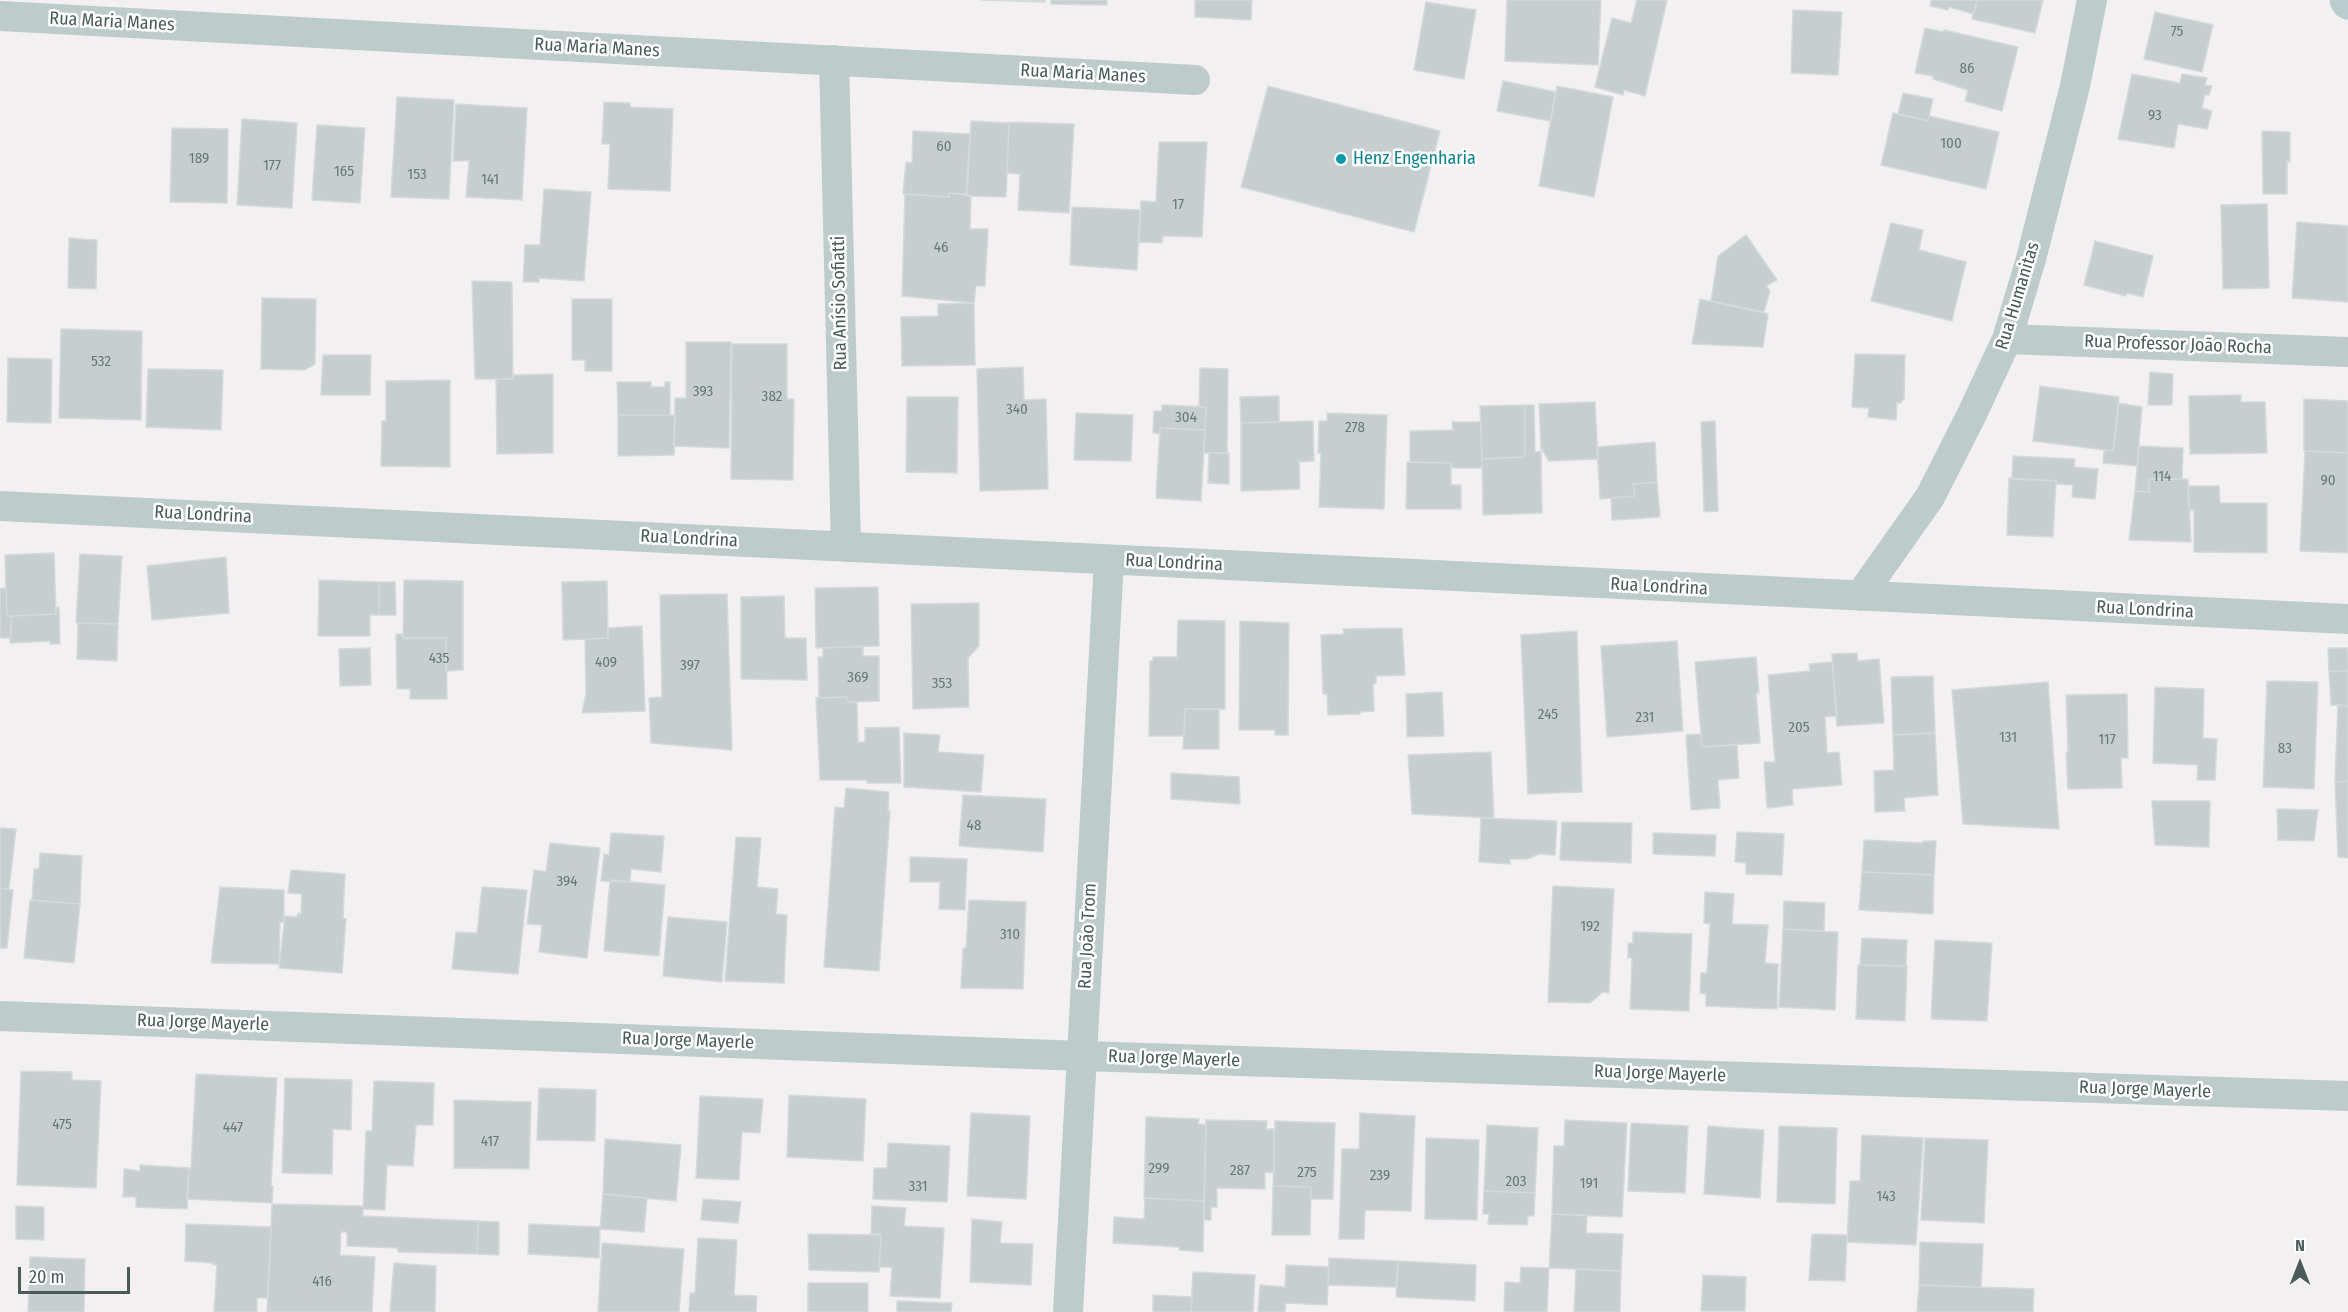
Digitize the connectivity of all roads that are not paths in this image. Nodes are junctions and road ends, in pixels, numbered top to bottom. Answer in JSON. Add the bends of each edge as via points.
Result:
{"nodes":[{"id":1,"x":2092,"y":0,"type":"edge"},
{"id":2,"x":0,"y":16,"type":"edge"},
{"id":3,"x":834,"y":60,"type":"junction"},
{"id":4,"x":1195,"y":80,"type":"dead end"},
{"id":5,"x":2007,"y":339,"type":"junction"},
{"id":6,"x":2348,"y":352,"type":"edge"},
{"id":7,"x":0,"y":506,"type":"edge"},
{"id":8,"x":846,"y":547,"type":"junction"},
{"id":9,"x":1109,"y":560,"type":"junction"},
{"id":10,"x":1860,"y":596,"type":"junction"},
{"id":11,"x":2348,"y":619,"type":"edge"},
{"id":12,"x":0,"y":1016,"type":"edge"},
{"id":13,"x":1082,"y":1056,"type":"junction"},
{"id":14,"x":2348,"y":1096,"type":"edge"},
{"id":15,"x":1068,"y":1312,"type":"edge"}],
"edges":[{"from":1,"to":5,"type":"street","name":"Rua Humanitas","via":[[2075,86]]},
{"from":2,"to":3,"type":"street","name":"Rua Maria Manes"},
{"from":3,"to":4,"type":"street","name":"Rua Maria Manes"},
{"from":3,"to":8,"type":"street","name":"Rua Anísio Sofiatti"},
{"from":5,"to":6,"type":"street","name":"Rua Professor João Rocha"},
{"from":5,"to":10,"type":"street","name":"Rua Humanitas","via":[[1930,497]]},
{"from":7,"to":8,"type":"street","name":"Rua Londrina"},
{"from":8,"to":9,"type":"street","name":"Rua Londrina"},
{"from":9,"to":10,"type":"street","name":"Rua Londrina"},
{"from":9,"to":13,"type":"street","name":"Rua João Trom"},
{"from":10,"to":11,"type":"street","name":"Rua Londrina"},
{"from":12,"to":13,"type":"street","name":"Rua Jorge Mayerle"},
{"from":13,"to":14,"type":"street","name":"Rua Jorge Mayerle"},
{"from":13,"to":15,"type":"street","name":"Rua João Trom"}]}
